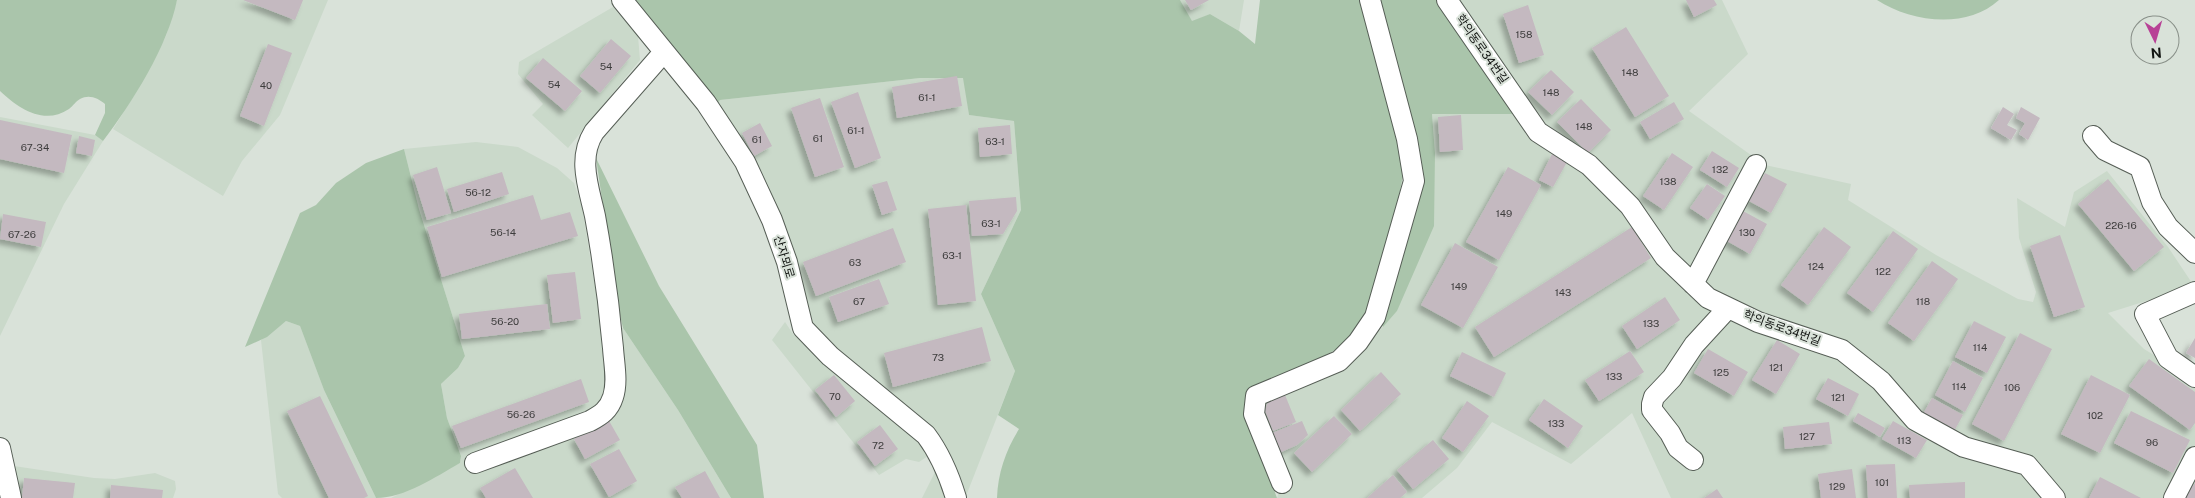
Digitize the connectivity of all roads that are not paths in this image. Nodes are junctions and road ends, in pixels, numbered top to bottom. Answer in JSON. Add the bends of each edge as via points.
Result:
{"nodes":[{"id":1,"x":622,"y":0,"type":"edge"},
{"id":2,"x":1370,"y":0,"type":"edge"},
{"id":3,"x":1448,"y":0,"type":"edge"},
{"id":4,"x":664,"y":52,"type":"junction"},
{"id":5,"x":2093,"y":136,"type":"dead end"},
{"id":6,"x":1756,"y":164,"type":"dead end"},
{"id":7,"x":2195,"y":253,"type":"edge"},
{"id":8,"x":1693,"y":284,"type":"junction"},
{"id":9,"x":2195,"y":292,"type":"edge"},
{"id":10,"x":1728,"y":308,"type":"junction"},
{"id":11,"x":2195,"y":377,"type":"edge"},
{"id":12,"x":0,"y":448,"type":"edge"},
{"id":13,"x":2195,"y":456,"type":"edge"},
{"id":14,"x":1693,"y":460,"type":"dead end"},
{"id":15,"x":475,"y":463,"type":"dead end"},
{"id":16,"x":1282,"y":483,"type":"dead end"},
{"id":17,"x":11,"y":498,"type":"edge"},
{"id":18,"x":956,"y":498,"type":"edge"},
{"id":19,"x":2055,"y":498,"type":"edge"},
{"id":20,"x":2174,"y":498,"type":"edge"}],
"edges":[{"from":1,"to":4,"type":"street","name":"산자뫼로"},
{"from":2,"to":16,"type":"street","via":[[1407,140],[1414,181],[1375,317],[1358,342],[1339,361],[1256,396],[1254,414]]},
{"from":3,"to":8,"type":"street","name":"학의동로34번길","via":[[1538,132],[1589,165],[1630,206],[1665,258]]},
{"from":4,"to":15,"type":"street","via":[[594,132],[585,156],[611,334],[615,386],[610,405],[603,414],[590,420]]},
{"from":4,"to":18,"type":"street","name":"산자뫼로","via":[[706,103],[745,162],[787,262],[803,328],[830,356],[926,435],[938,450]]},
{"from":5,"to":7,"type":"street","via":[[2105,150],[2140,167],[2152,202],[2168,227]]},
{"from":6,"to":8,"type":"street"},
{"from":8,"to":10,"type":"street","name":"학의동로34번길","via":[[1708,298]]},
{"from":9,"to":11,"type":"street","via":[[2145,314],[2168,358]]},
{"from":10,"to":14,"type":"street","via":[[1694,345],[1652,404],[1652,410],[1678,448]]},
{"from":10,"to":19,"type":"street","name":"학의동로34번길","via":[[1758,322],[1842,350],[1881,381],[1914,420],[1964,447],[2027,465]]},
{"from":12,"to":17,"type":"street"},
{"from":13,"to":20,"type":"street"}]}
